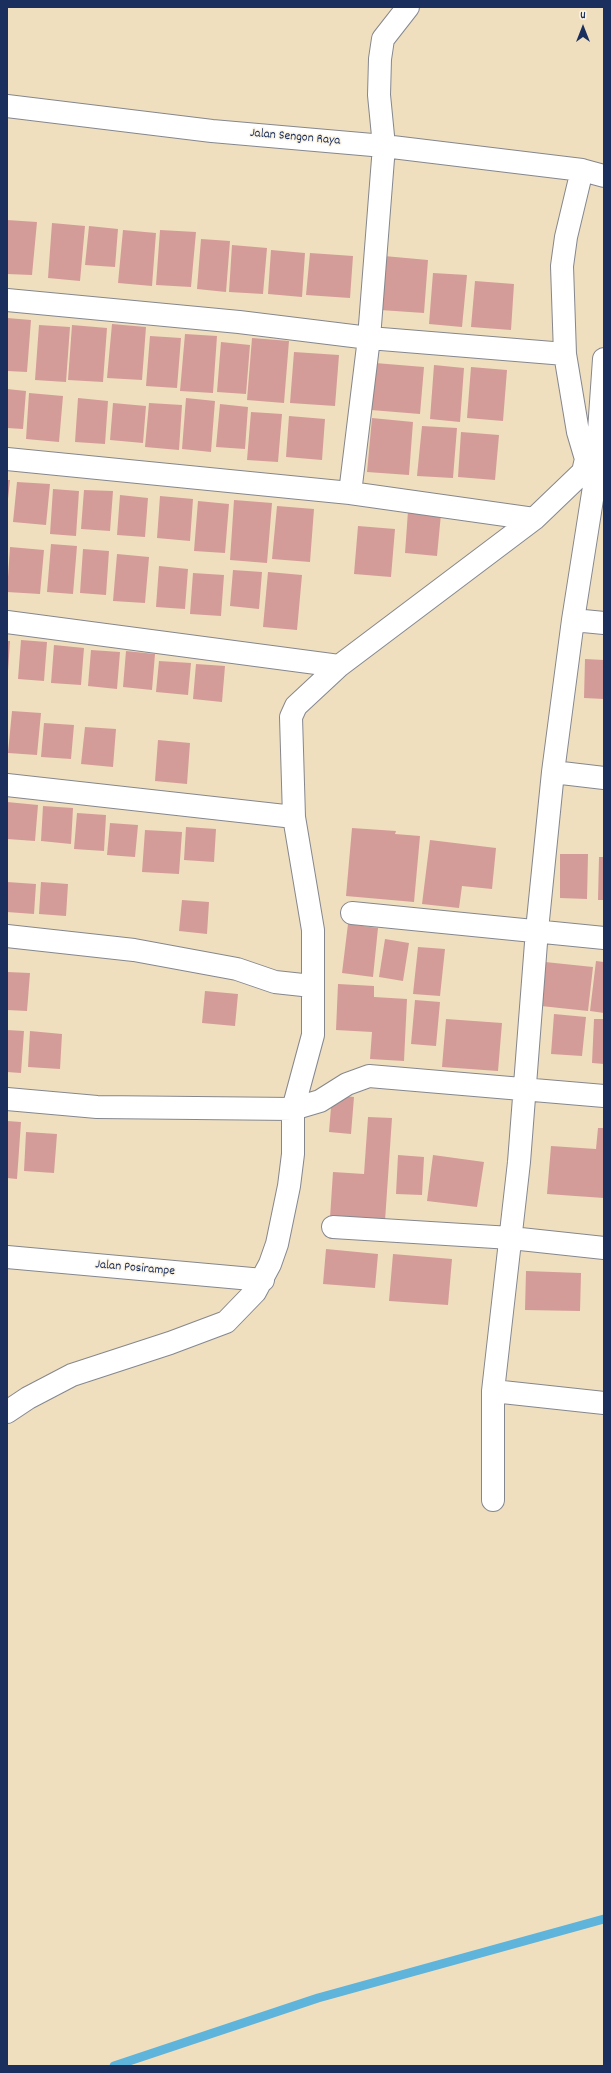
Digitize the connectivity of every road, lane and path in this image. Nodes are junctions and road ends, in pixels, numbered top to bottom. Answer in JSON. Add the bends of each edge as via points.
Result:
{"nodes":[{"id":1,"x":408,"y":7,"type":"edge"},
{"id":2,"x":7,"y":106,"type":"edge"},
{"id":3,"x":384,"y":146,"type":"junction"},
{"id":4,"x":582,"y":170,"type":"junction"},
{"id":5,"x":604,"y":176,"type":"edge"},
{"id":6,"x":7,"y":300,"type":"edge"},
{"id":7,"x":369,"y":338,"type":"junction"},
{"id":8,"x":566,"y":354,"type":"junction"},
{"id":9,"x":604,"y":359,"type":"edge"},
{"id":10,"x":7,"y":459,"type":"edge"},
{"id":11,"x":600,"y":475,"type":"edge"},
{"id":12,"x":350,"y":493,"type":"junction"},
{"id":13,"x":534,"y":519,"type":"junction"},
{"id":14,"x":573,"y":620,"type":"junction"},
{"id":15,"x":7,"y":622,"type":"edge"},
{"id":16,"x":604,"y":623,"type":"edge"},
{"id":17,"x":339,"y":666,"type":"junction"},
{"id":18,"x":553,"y":772,"type":"junction"},
{"id":19,"x":604,"y":778,"type":"edge"},
{"id":20,"x":7,"y":785,"type":"edge"},
{"id":21,"x":294,"y":817,"type":"junction"},
{"id":22,"x":352,"y":913,"type":"dead end"},
{"id":23,"x":537,"y":930,"type":"junction"},
{"id":24,"x":7,"y":936,"type":"edge"},
{"id":25,"x":604,"y":938,"type":"edge"},
{"id":26,"x":312,"y":986,"type":"junction"},
{"id":27,"x":526,"y":1088,"type":"junction"},
{"id":28,"x":604,"y":1096,"type":"edge"},
{"id":29,"x":7,"y":1099,"type":"edge"},
{"id":30,"x":293,"y":1109,"type":"junction"},
{"id":31,"x":333,"y":1227,"type":"dead end"},
{"id":32,"x":511,"y":1238,"type":"junction"},
{"id":33,"x":604,"y":1248,"type":"edge"},
{"id":34,"x":7,"y":1257,"type":"edge"},
{"id":35,"x":263,"y":1280,"type":"junction"},
{"id":36,"x":493,"y":1391,"type":"junction"},
{"id":37,"x":604,"y":1403,"type":"edge"},
{"id":38,"x":7,"y":1412,"type":"edge"},
{"id":39,"x":493,"y":1500,"type":"dead end"}],
"edges":[{"from":1,"to":3,"type":"street","via":[[383,39],[379,96]]},
{"from":2,"to":3,"type":"street","name":"Jalan Sengon Raya","via":[[212,131]]},
{"from":3,"to":4,"type":"street","name":"Jalan Sengon Raya"},
{"from":3,"to":7,"type":"street"},
{"from":4,"to":5,"type":"street","name":"Jalan Sengon Raya"},
{"from":4,"to":8,"type":"street","via":[[562,266]]},
{"from":6,"to":7,"type":"street"},
{"from":7,"to":8,"type":"street"},
{"from":7,"to":12,"type":"street"},
{"from":8,"to":13,"type":"street","via":[[578,432],[586,459],[583,472]]},
{"from":9,"to":11,"type":"street"},
{"from":10,"to":12,"type":"street"},
{"from":11,"to":14,"type":"street"},
{"from":12,"to":13,"type":"street"},
{"from":13,"to":17,"type":"street"},
{"from":14,"to":16,"type":"street"},
{"from":14,"to":18,"type":"street"},
{"from":15,"to":17,"type":"street"},
{"from":17,"to":21,"type":"street","via":[[296,706],[291,717]]},
{"from":18,"to":19,"type":"street"},
{"from":18,"to":23,"type":"street"},
{"from":20,"to":21,"type":"street"},
{"from":21,"to":26,"type":"street","via":[[313,930]]},
{"from":22,"to":23,"type":"street"},
{"from":23,"to":25,"type":"street"},
{"from":23,"to":27,"type":"street"},
{"from":24,"to":26,"type":"street","via":[[134,950],[237,969],[275,982]]},
{"from":26,"to":30,"type":"street","via":[[313,1035]]},
{"from":27,"to":28,"type":"street"},
{"from":27,"to":30,"type":"street","via":[[369,1076],[347,1084],[320,1101]]},
{"from":27,"to":32,"type":"street"},
{"from":29,"to":30,"type":"street","via":[[97,1108]]},
{"from":30,"to":35,"type":"street","via":[[289,1186],[277,1244]]},
{"from":31,"to":32,"type":"street"},
{"from":32,"to":33,"type":"street"},
{"from":32,"to":36,"type":"street"},
{"from":34,"to":35,"type":"street","name":"Jalan Posirampe"},
{"from":35,"to":38,"type":"street","via":[[248,1301],[226,1322],[72,1375]]},
{"from":36,"to":37,"type":"street"},
{"from":36,"to":39,"type":"street"}]}
